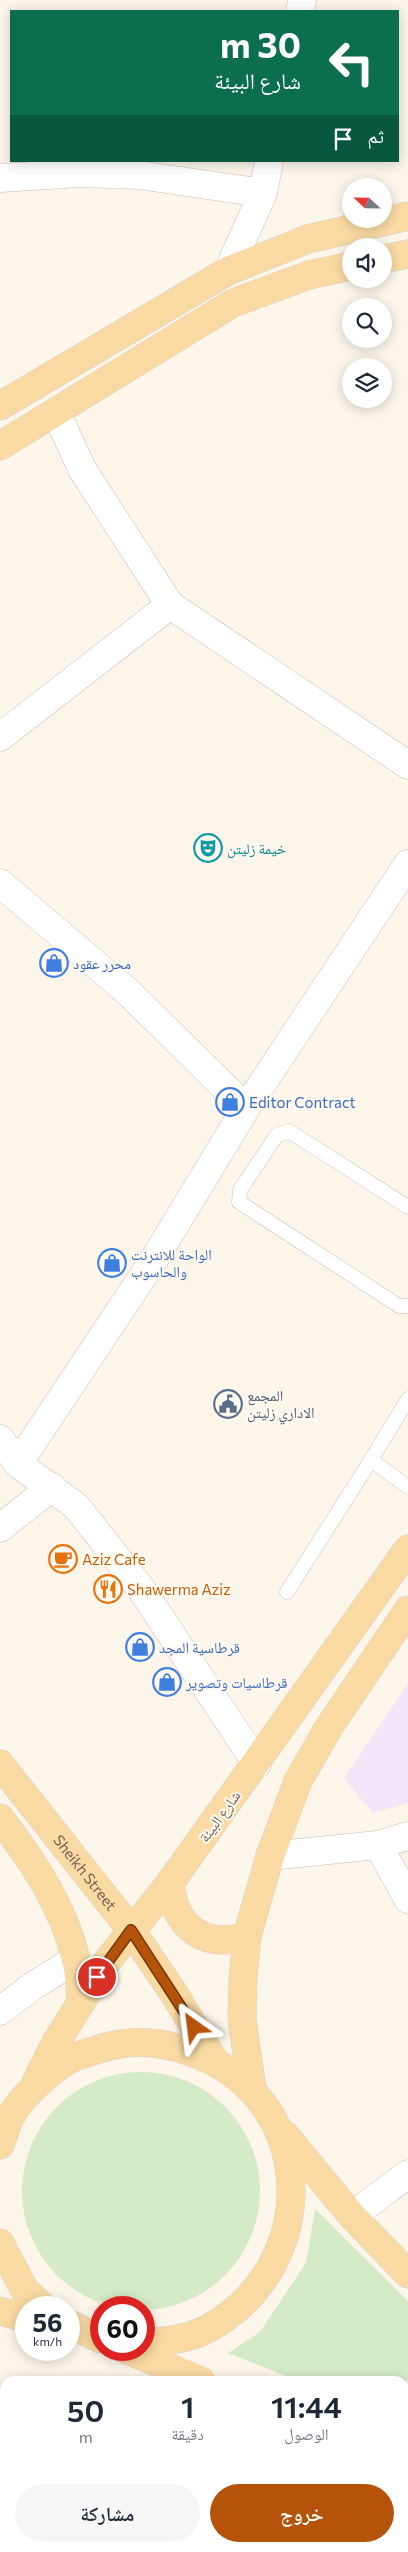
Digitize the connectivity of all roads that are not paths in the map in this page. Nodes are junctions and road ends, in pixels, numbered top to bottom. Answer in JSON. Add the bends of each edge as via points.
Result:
{"nodes":[{"id":1,"x":269,"y":162,"type":"edge"},
{"id":2,"x":0,"y":178,"type":"edge"},
{"id":3,"x":263,"y":193,"type":"junction"},
{"id":4,"x":408,"y":216,"type":"edge"},
{"id":5,"x":408,"y":254,"type":"edge"},
{"id":6,"x":392,"y":257,"type":"edge"},
{"id":7,"x":342,"y":268,"type":"edge"},
{"id":8,"x":228,"y":271,"type":"junction"},
{"id":9,"x":0,"y":406,"type":"edge"},
{"id":10,"x":57,"y":414,"type":"junction"},
{"id":11,"x":0,"y":446,"type":"edge"},
{"id":12,"x":170,"y":605,"type":"junction"},
{"id":13,"x":0,"y":737,"type":"edge"},
{"id":14,"x":408,"y":765,"type":"edge"},
{"id":15,"x":408,"y":864,"type":"edge"},
{"id":16,"x":0,"y":884,"type":"edge"},
{"id":17,"x":246,"y":1108,"type":"junction"},
{"id":18,"x":408,"y":1207,"type":"edge"},
{"id":19,"x":408,"y":1306,"type":"edge"},
{"id":20,"x":408,"y":1399,"type":"edge"},
{"id":21,"x":0,"y":1439,"type":"edge"},
{"id":22,"x":371,"y":1460,"type":"junction"},
{"id":23,"x":18,"y":1464,"type":"junction"},
{"id":24,"x":52,"y":1487,"type":"junction"},
{"id":25,"x":408,"y":1487,"type":"edge"},
{"id":26,"x":0,"y":1528,"type":"edge"},
{"id":27,"x":408,"y":1549,"type":"edge"},
{"id":28,"x":287,"y":1592,"type":"dead end"},
{"id":29,"x":408,"y":1610,"type":"edge"},
{"id":30,"x":0,"y":1764,"type":"edge"},
{"id":31,"x":257,"y":1764,"type":"junction"},
{"id":32,"x":0,"y":1818,"type":"edge"},
{"id":33,"x":408,"y":1836,"type":"edge"},
{"id":34,"x":378,"y":1845,"type":"junction"},
{"id":35,"x":270,"y":1856,"type":"junction"},
{"id":36,"x":170,"y":1884,"type":"junction"},
{"id":37,"x":408,"y":1898,"type":"edge"},
{"id":38,"x":131,"y":1930,"type":"junction"},
{"id":39,"x":247,"y":1936,"type":"junction"},
{"id":40,"x":76,"y":1959,"type":"junction"},
{"id":41,"x":81,"y":2002,"type":"junction"},
{"id":42,"x":0,"y":2011,"type":"edge"},
{"id":43,"x":214,"y":2059,"type":"junction"},
{"id":44,"x":34,"y":2086,"type":"junction"},
{"id":45,"x":252,"y":2089,"type":"junction"},
{"id":46,"x":6,"y":2120,"type":"edge"},
{"id":47,"x":276,"y":2124,"type":"junction"},
{"id":48,"x":0,"y":2144,"type":"edge"},
{"id":49,"x":408,"y":2174,"type":"edge"},
{"id":50,"x":352,"y":2216,"type":"junction"},
{"id":51,"x":0,"y":2244,"type":"edge"},
{"id":52,"x":408,"y":2274,"type":"edge"},
{"id":53,"x":24,"y":2289,"type":"junction"},
{"id":54,"x":31,"y":2296,"type":"edge"},
{"id":55,"x":0,"y":2303,"type":"edge"},
{"id":56,"x":0,"y":2311,"type":"edge"},
{"id":57,"x":15,"y":2315,"type":"edge"},
{"id":58,"x":155,"y":2342,"type":"edge"},
{"id":59,"x":154,"y":2361,"type":"edge"},
{"id":60,"x":190,"y":2376,"type":"edge"}],
"edges":[{"from":1,"to":3,"type":"street"},
{"from":2,"to":3,"type":"street","via":[[80,173],[139,175]]},
{"from":3,"to":8,"type":"street"},
{"from":4,"to":8,"type":"main road","via":[[308,238]]},
{"from":5,"to":6,"type":"main road"},
{"from":7,"to":10,"type":"main road","via":[[309,275],[233,303]]},
{"from":8,"to":9,"type":"main road"},
{"from":10,"to":11,"type":"main road"},
{"from":10,"to":12,"type":"street","via":[[82,469]]},
{"from":12,"to":13,"type":"street"},
{"from":12,"to":14,"type":"street"},
{"from":15,"to":17,"type":"street"},
{"from":16,"to":17,"type":"street","via":[[128,992]]},
{"from":17,"to":23,"type":"street","via":[[152,1261]]},
{"from":18,"to":19,"type":"lane","via":[[289,1131],[278,1135],[238,1197],[239,1202],[391,1301],[399,1306]]},
{"from":20,"to":22,"type":"lane"},
{"from":21,"to":23,"type":"street"},
{"from":22,"to":25,"type":"lane"},
{"from":22,"to":28,"type":"lane"},
{"from":23,"to":24,"type":"street"},
{"from":24,"to":26,"type":"street"},
{"from":24,"to":31,"type":"street","via":[[76,1506],[142,1590]]},
{"from":27,"to":31,"type":"main road","name":"شارع البيئة"},
{"from":29,"to":35,"type":"main road","via":[[329,1727],[298,1781]]},
{"from":30,"to":38,"type":"main road","name":"Sheikh Street"},
{"from":31,"to":36,"type":"main road","name":"شارع البيئة"},
{"from":32,"to":40,"type":"main road","via":[[30,1858],[54,1900]]},
{"from":33,"to":34,"type":"street"},
{"from":34,"to":35,"type":"street"},
{"from":34,"to":37,"type":"street"},
{"from":35,"to":39,"type":"main road"},
{"from":36,"to":38,"type":"main road","name":"شارع البيئة"},
{"from":36,"to":39,"type":"main road","via":[[178,1914],[194,1931],[216,1940],[232,1941]]},
{"from":38,"to":41,"type":"main road","name":"شارع البيئة"},
{"from":38,"to":43,"type":"main road","name":"Sheikh Street"},
{"from":39,"to":45,"type":"main road","via":[[242,2019]]},
{"from":40,"to":41,"type":"main road"},
{"from":40,"to":42,"type":"street"},
{"from":41,"to":44,"type":"main road","name":"شارع البيئة"},
{"from":43,"to":44,"type":"main road","via":[[168,2043],[119,2043],[73,2058]]},
{"from":43,"to":45,"type":"main road"},
{"from":44,"to":46,"type":"main road"},
{"from":45,"to":47,"type":"main road"},
{"from":46,"to":48,"type":"main road"},
{"from":47,"to":50,"type":"main road"},
{"from":47,"to":58,"type":"main road","via":[[290,2164],[292,2206],[282,2248],[264,2280],[239,2308],[208,2328],[173,2340]]},
{"from":49,"to":50,"type":"street"},
{"from":50,"to":52,"type":"main road"},
{"from":51,"to":53,"type":"main road"},
{"from":53,"to":54,"type":"main road"},
{"from":53,"to":55,"type":"street"},
{"from":56,"to":57,"type":"main road"},
{"from":59,"to":60,"type":"main road"}]}
